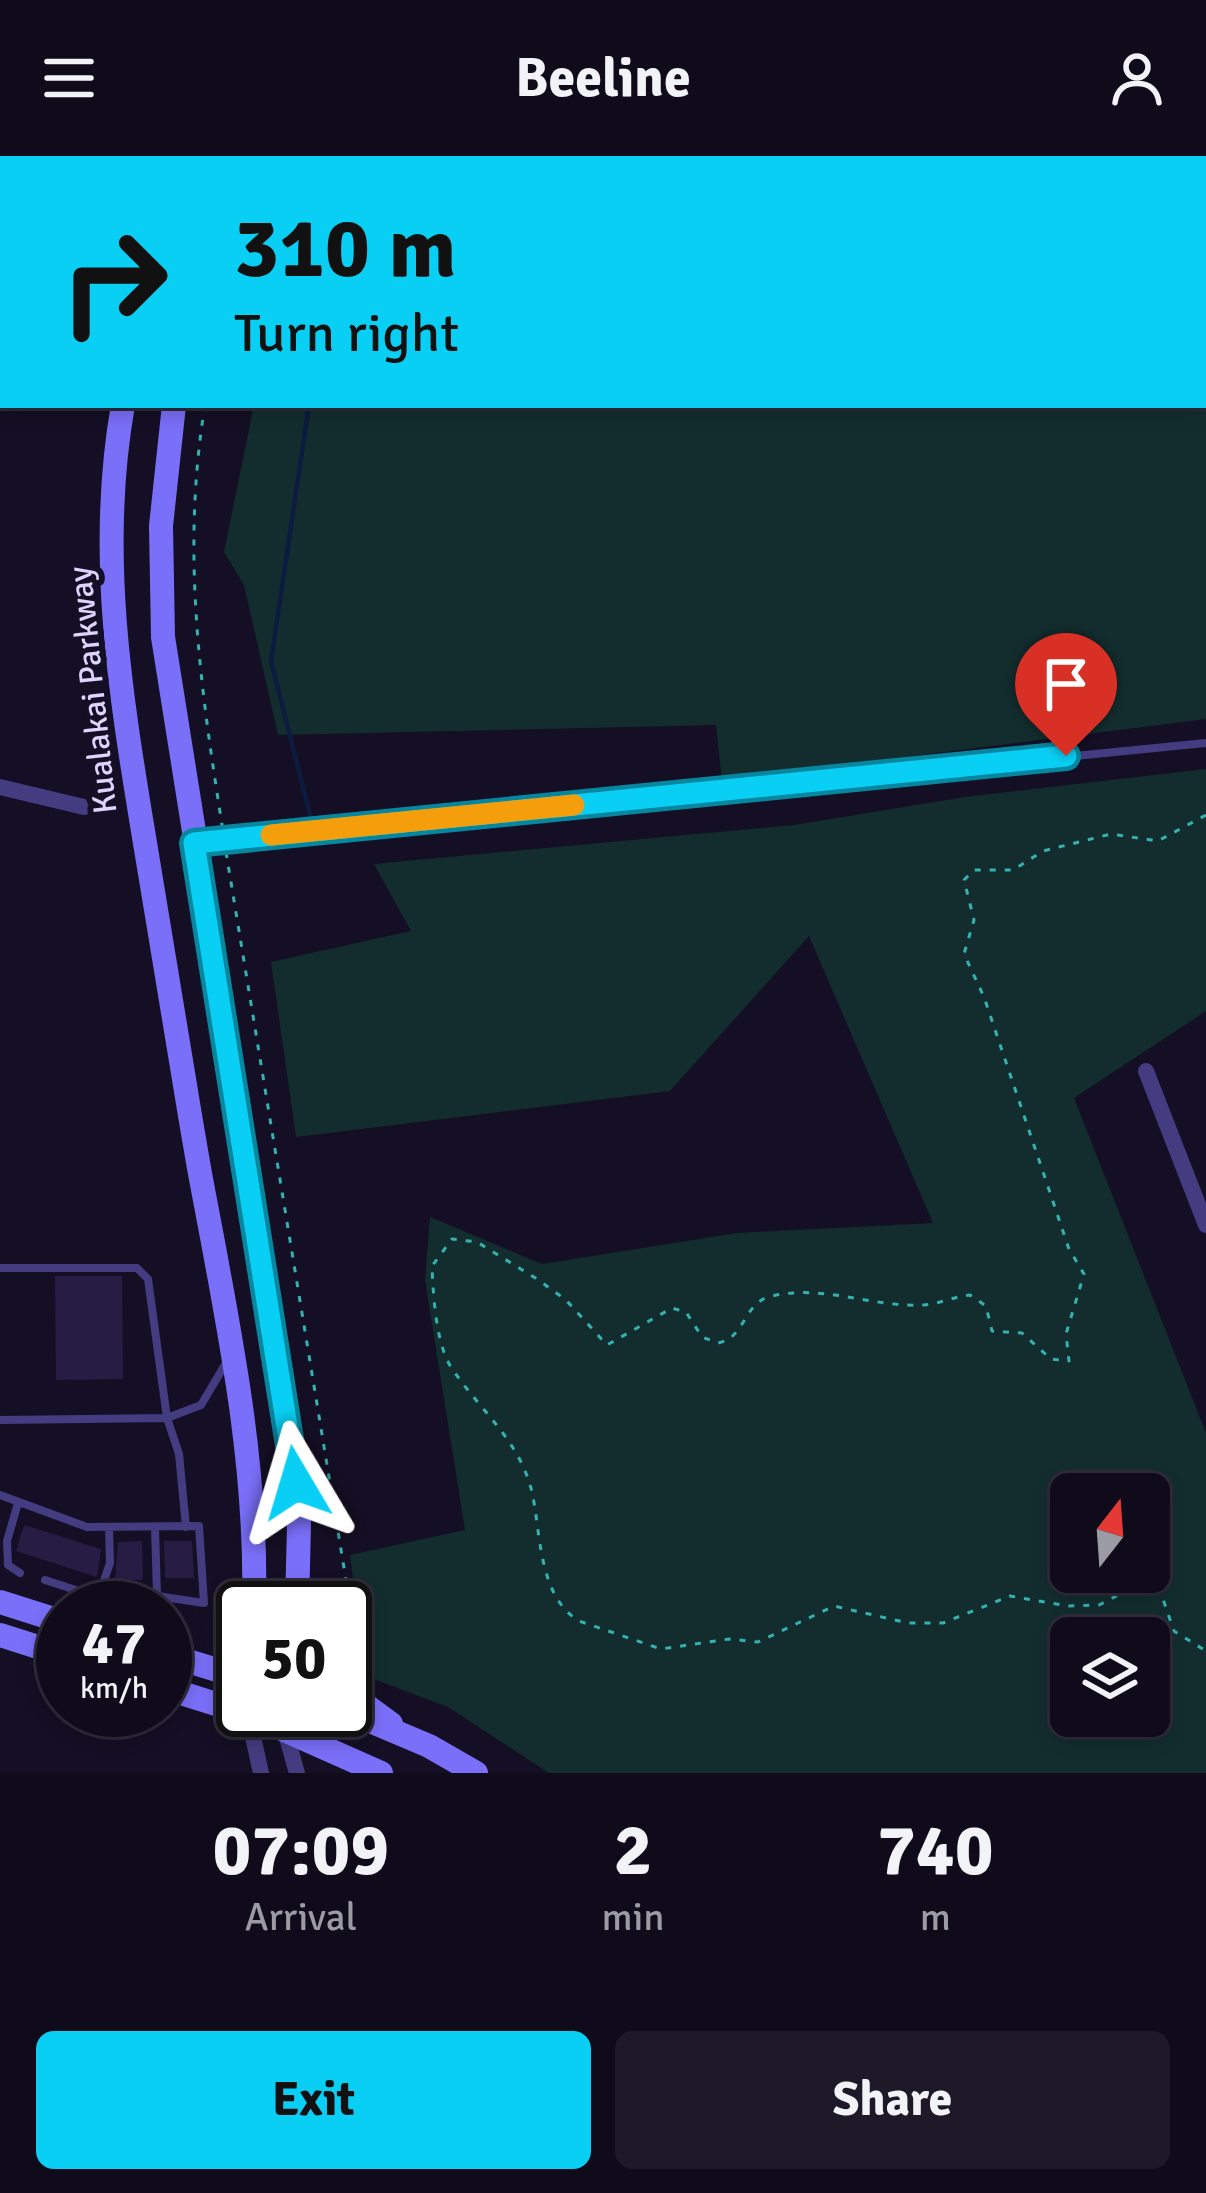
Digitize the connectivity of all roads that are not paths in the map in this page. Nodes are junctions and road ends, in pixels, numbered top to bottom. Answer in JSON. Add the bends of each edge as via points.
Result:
{"nodes":[{"id":1,"x":123,"y":408,"type":"edge"},
{"id":2,"x":174,"y":408,"type":"edge"},
{"id":3,"x":1206,"y":742,"type":"edge"},
{"id":4,"x":0,"y":787,"type":"edge"},
{"id":5,"x":84,"y":807,"type":"dead end"},
{"id":6,"x":194,"y":843,"type":"junction"},
{"id":7,"x":1146,"y":1071,"type":"dead end"},
{"id":8,"x":1206,"y":1225,"type":"edge"},
{"id":9,"x":0,"y":1268,"type":"edge"},
{"id":10,"x":234,"y":1350,"type":"junction"},
{"id":11,"x":167,"y":1418,"type":"junction"},
{"id":12,"x":0,"y":1420,"type":"edge"},
{"id":13,"x":0,"y":1495,"type":"edge"},
{"id":14,"x":18,"y":1503,"type":"junction"},
{"id":15,"x":186,"y":1526,"type":"junction"},
{"id":16,"x":109,"y":1527,"type":"junction"},
{"id":17,"x":155,"y":1527,"type":"junction"},
{"id":18,"x":20,"y":1573,"type":"dead end"},
{"id":19,"x":45,"y":1580,"type":"dead end"},
{"id":20,"x":254,"y":1581,"type":"edge"},
{"id":21,"x":298,"y":1581,"type":"edge"},
{"id":22,"x":0,"y":1602,"type":"edge"},
{"id":23,"x":36,"y":1613,"type":"edge"},
{"id":24,"x":0,"y":1635,"type":"edge"},
{"id":25,"x":36,"y":1646,"type":"edge"},
{"id":26,"x":372,"y":1706,"type":"edge"},
{"id":27,"x":372,"y":1721,"type":"edge"},
{"id":28,"x":402,"y":1733,"type":"junction"},
{"id":29,"x":253,"y":1737,"type":"edge"},
{"id":30,"x":290,"y":1737,"type":"edge"},
{"id":31,"x":317,"y":1737,"type":"edge"},
{"id":32,"x":261,"y":1773,"type":"edge"},
{"id":33,"x":297,"y":1773,"type":"edge"},
{"id":34,"x":381,"y":1773,"type":"edge"},
{"id":35,"x":476,"y":1773,"type":"edge"}],
"edges":[{"from":1,"to":10,"type":"main road","name":"Kualakai Parkway","via":[[110,514],[111,617]]},
{"from":2,"to":6,"type":"main road","via":[[161,602]]},
{"from":3,"to":6,"type":"lane"},
{"from":4,"to":5,"type":"street"},
{"from":6,"to":21,"type":"main road","via":[[291,1440]]},
{"from":7,"to":8,"type":"street"},
{"from":9,"to":11,"type":"lane","via":[[136,1268],[148,1279]]},
{"from":10,"to":11,"type":"lane","via":[[201,1405]]},
{"from":10,"to":20,"type":"main road","name":"Kualakai Parkway","via":[[253,1484]]},
{"from":11,"to":12,"type":"lane"},
{"from":11,"to":15,"type":"lane"},
{"from":13,"to":14,"type":"lane"},
{"from":14,"to":16,"type":"lane"},
{"from":14,"to":18,"type":"lane","via":[[6,1554]]},
{"from":15,"to":17,"type":"lane"},
{"from":15,"to":17,"type":"lane","via":[[199,1526],[204,1603],[157,1596]]},
{"from":16,"to":17,"type":"lane"},
{"from":16,"to":19,"type":"lane","via":[[101,1589],[92,1594]]},
{"from":22,"to":23,"type":"main road"},
{"from":24,"to":25,"type":"main road"},
{"from":26,"to":28,"type":"main road"},
{"from":27,"to":28,"type":"main road"},
{"from":28,"to":35,"type":"main road"},
{"from":29,"to":32,"type":"street"},
{"from":30,"to":33,"type":"street"},
{"from":31,"to":34,"type":"main road"}]}
